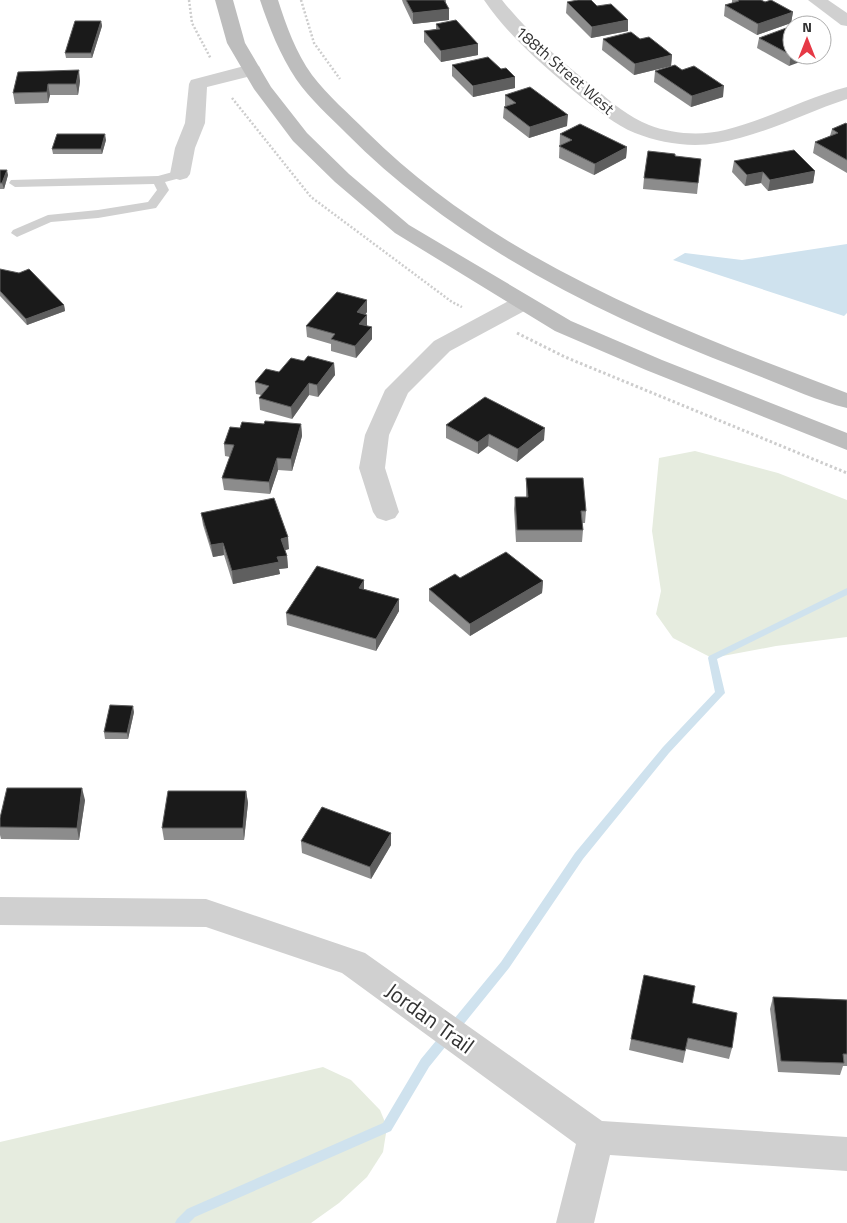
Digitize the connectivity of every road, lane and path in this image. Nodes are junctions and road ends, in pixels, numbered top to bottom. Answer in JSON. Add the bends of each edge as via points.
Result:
{"nodes":[{"id":1,"x":224,"y":0,"type":"edge"},
{"id":2,"x":269,"y":0,"type":"edge"},
{"id":3,"x":301,"y":0,"type":"edge"},
{"id":4,"x":493,"y":0,"type":"edge"},
{"id":5,"x":816,"y":0,"type":"edge"},
{"id":6,"x":847,"y":21,"type":"edge"},
{"id":7,"x":252,"y":70,"type":"junction"},
{"id":8,"x":346,"y":86,"type":"dead end"},
{"id":9,"x":847,"y":93,"type":"edge"},
{"id":10,"x":180,"y":174,"type":"joint"},
{"id":11,"x":158,"y":180,"type":"junction"},
{"id":12,"x":15,"y":183,"type":"dead end"},
{"id":13,"x":17,"y":233,"type":"dead end"},
{"id":14,"x":522,"y":303,"type":"junction"},
{"id":15,"x":847,"y":401,"type":"edge"},
{"id":16,"x":847,"y":442,"type":"edge"},
{"id":17,"x":386,"y":512,"type":"dead end"},
{"id":18,"x":0,"y":911,"type":"edge"},
{"id":19,"x":596,"y":1137,"type":"junction"},
{"id":20,"x":847,"y":1154,"type":"edge"},
{"id":21,"x":575,"y":1223,"type":"edge"}],
"edges":[{"from":1,"to":7,"type":"main road","via":[[236,43]]},
{"from":2,"to":15,"type":"main road","via":[[278,28],[304,77],[333,109],[384,160],[500,246],[621,311]]},
{"from":3,"to":8,"type":"path","via":[[314,43]]},
{"from":4,"to":9,"type":"street","name":"188th Street West","via":[[524,37],[569,78],[619,118],[642,129],[698,139],[724,136]]},
{"from":5,"to":6,"type":"street"},
{"from":7,"to":10,"type":"street","via":[[198,84],[195,123],[185,148]]},
{"from":7,"to":14,"type":"main road","via":[[300,138],[342,178],[402,229]]},
{"from":10,"to":11,"type":"lane"},
{"from":11,"to":12,"type":"lane"},
{"from":11,"to":13,"type":"lane","via":[[163,190],[152,205],[48,219]]},
{"from":14,"to":16,"type":"main road","via":[[600,342]]},
{"from":14,"to":17,"type":"street","via":[[442,346],[397,390],[377,435],[372,468]]},
{"from":18,"to":19,"type":"street","name":"Jordan Trail","via":[[206,914],[353,963]]},
{"from":19,"to":20,"type":"street"},
{"from":19,"to":21,"type":"street"}]}
